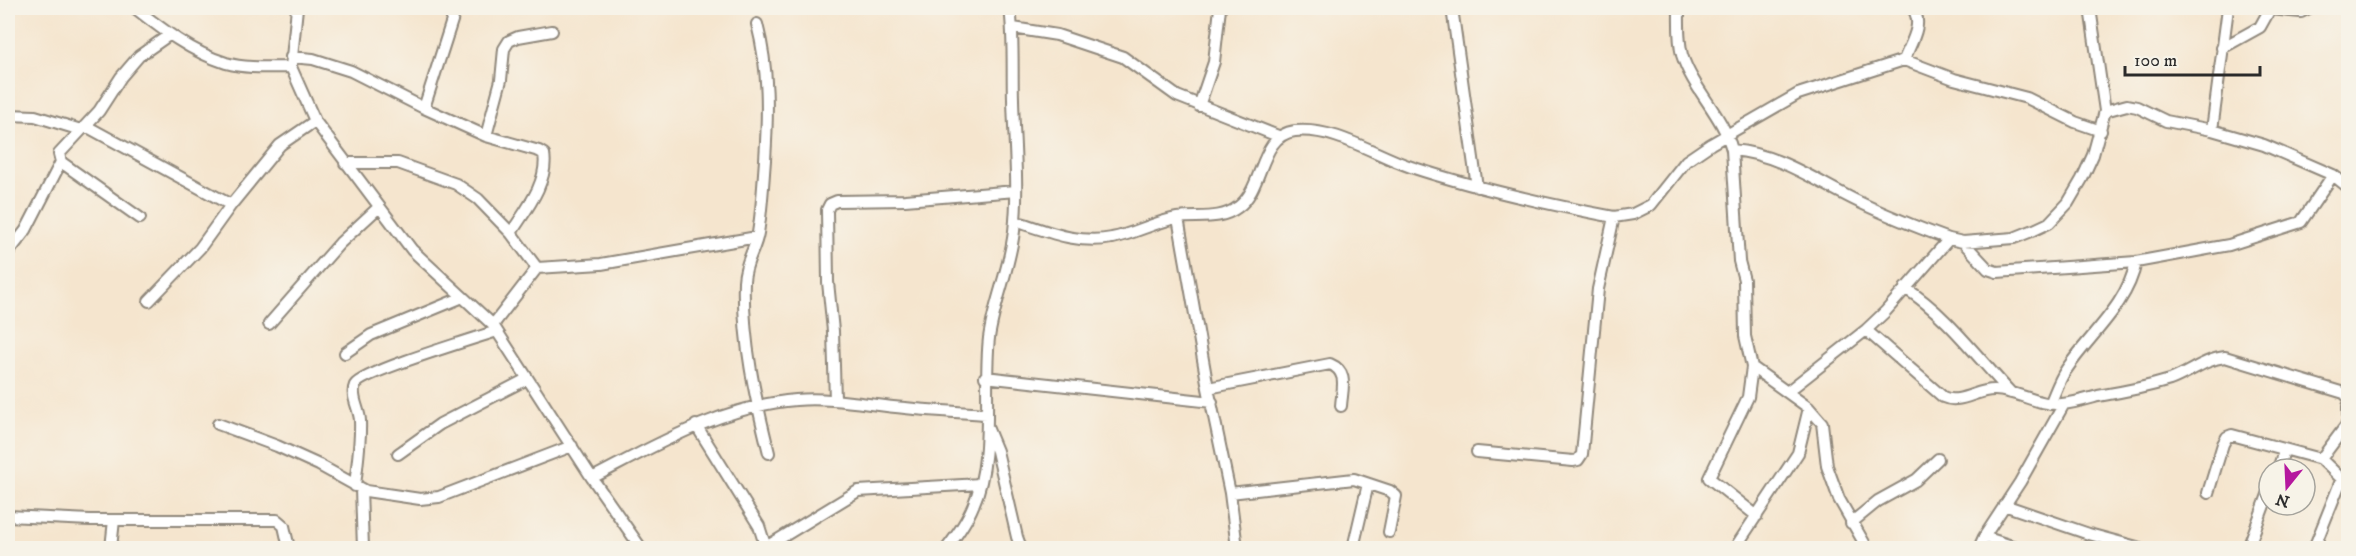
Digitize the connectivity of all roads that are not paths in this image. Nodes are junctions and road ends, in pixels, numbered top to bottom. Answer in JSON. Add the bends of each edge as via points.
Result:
{"nodes":[{"id":1,"x":135,"y":8,"type":"edge"},
{"id":2,"x":297,"y":8,"type":"edge"},
{"id":3,"x":456,"y":8,"type":"edge"},
{"id":4,"x":1010,"y":8,"type":"edge"},
{"id":5,"x":1220,"y":8,"type":"edge"},
{"id":6,"x":1452,"y":8,"type":"edge"},
{"id":7,"x":1679,"y":8,"type":"edge"},
{"id":8,"x":1912,"y":8,"type":"edge"},
{"id":9,"x":2090,"y":8,"type":"edge"},
{"id":10,"x":2228,"y":8,"type":"edge"},
{"id":11,"x":2309,"y":8,"type":"edge"},
{"id":12,"x":756,"y":24,"type":"dead end"},
{"id":13,"x":1013,"y":28,"type":"junction"},
{"id":14,"x":552,"y":31,"type":"dead end"},
{"id":15,"x":169,"y":35,"type":"junction"},
{"id":16,"x":2222,"y":48,"type":"junction"},
{"id":17,"x":1904,"y":60,"type":"junction"},
{"id":18,"x":291,"y":62,"type":"junction"},
{"id":19,"x":1199,"y":106,"type":"junction"},
{"id":20,"x":424,"y":108,"type":"junction"},
{"id":21,"x":2105,"y":111,"type":"junction"},
{"id":22,"x":8,"y":115,"type":"edge"},
{"id":23,"x":315,"y":121,"type":"junction"},
{"id":24,"x":83,"y":128,"type":"junction"},
{"id":25,"x":2101,"y":130,"type":"junction"},
{"id":26,"x":2212,"y":130,"type":"junction"},
{"id":27,"x":1728,"y":134,"type":"junction"},
{"id":28,"x":486,"y":136,"type":"junction"},
{"id":29,"x":1278,"y":136,"type":"junction"},
{"id":30,"x":1732,"y":150,"type":"junction"},
{"id":31,"x":61,"y":162,"type":"junction"},
{"id":32,"x":345,"y":163,"type":"junction"},
{"id":33,"x":2332,"y":175,"type":"junction"},
{"id":34,"x":1477,"y":187,"type":"junction"},
{"id":35,"x":2349,"y":187,"type":"edge"},
{"id":36,"x":1016,"y":191,"type":"junction"},
{"id":37,"x":231,"y":205,"type":"junction"},
{"id":38,"x":379,"y":207,"type":"junction"},
{"id":39,"x":1614,"y":217,"type":"junction"},
{"id":40,"x":140,"y":218,"type":"dead end"},
{"id":41,"x":1178,"y":218,"type":"junction"},
{"id":42,"x":1015,"y":221,"type":"junction"},
{"id":43,"x":511,"y":233,"type":"junction"},
{"id":44,"x":757,"y":237,"type":"junction"},
{"id":45,"x":1949,"y":239,"type":"junction"},
{"id":46,"x":1963,"y":242,"type":"junction"},
{"id":47,"x":8,"y":253,"type":"edge"},
{"id":48,"x":2136,"y":262,"type":"junction"},
{"id":49,"x":537,"y":268,"type":"junction"},
{"id":50,"x":1905,"y":288,"type":"junction"},
{"id":51,"x":463,"y":297,"type":"junction"},
{"id":52,"x":149,"y":301,"type":"dead end"},
{"id":53,"x":269,"y":324,"type":"dead end"},
{"id":54,"x":495,"y":328,"type":"junction"},
{"id":55,"x":1866,"y":330,"type":"junction"},
{"id":56,"x":345,"y":353,"type":"dead end"},
{"id":57,"x":1752,"y":366,"type":"junction"},
{"id":58,"x":985,"y":377,"type":"junction"},
{"id":59,"x":527,"y":379,"type":"junction"},
{"id":60,"x":1208,"y":388,"type":"junction"},
{"id":61,"x":1787,"y":392,"type":"junction"},
{"id":62,"x":2011,"y":393,"type":"junction"},
{"id":63,"x":2348,"y":397,"type":"edge"},
{"id":64,"x":835,"y":400,"type":"junction"},
{"id":65,"x":1212,"y":402,"type":"junction"},
{"id":66,"x":2050,"y":404,"type":"junction"},
{"id":67,"x":2064,"y":404,"type":"junction"},
{"id":68,"x":1341,"y":406,"type":"dead end"},
{"id":69,"x":758,"y":407,"type":"junction"},
{"id":70,"x":1809,"y":408,"type":"junction"},
{"id":71,"x":987,"y":414,"type":"junction"},
{"id":72,"x":2349,"y":415,"type":"edge"},
{"id":73,"x":2349,"y":423,"type":"edge"},
{"id":74,"x":218,"y":424,"type":"dead end"},
{"id":75,"x":696,"y":425,"type":"junction"},
{"id":76,"x":987,"y":427,"type":"junction"},
{"id":77,"x":572,"y":446,"type":"junction"},
{"id":78,"x":2284,"y":451,"type":"junction"},
{"id":79,"x":1477,"y":452,"type":"dead end"},
{"id":80,"x":769,"y":453,"type":"dead end"},
{"id":81,"x":398,"y":454,"type":"dead end"},
{"id":82,"x":2282,"y":457,"type":"edge"},
{"id":83,"x":1938,"y":459,"type":"dead end"},
{"id":84,"x":2321,"y":459,"type":"junction"},
{"id":85,"x":592,"y":478,"type":"junction"},
{"id":86,"x":2346,"y":481,"type":"edge"},
{"id":87,"x":980,"y":484,"type":"junction"},
{"id":88,"x":1368,"y":484,"type":"junction"},
{"id":89,"x":358,"y":487,"type":"junction"},
{"id":90,"x":1230,"y":493,"type":"junction"},
{"id":91,"x":2208,"y":493,"type":"dead end"},
{"id":92,"x":2004,"y":505,"type":"junction"},
{"id":93,"x":8,"y":516,"type":"edge"},
{"id":94,"x":1756,"y":516,"type":"junction"},
{"id":95,"x":2260,"y":517,"type":"edge"},
{"id":96,"x":114,"y":520,"type":"junction"},
{"id":97,"x":1851,"y":523,"type":"junction"},
{"id":98,"x":1389,"y":532,"type":"dead end"},
{"id":99,"x":1984,"y":537,"type":"junction"},
{"id":100,"x":637,"y":547,"type":"edge"},
{"id":101,"x":2137,"y":547,"type":"edge"},
{"id":102,"x":8,"y":548,"type":"edge"},
{"id":103,"x":766,"y":548,"type":"edge"},
{"id":104,"x":15,"y":549,"type":"edge"},
{"id":105,"x":111,"y":549,"type":"edge"},
{"id":106,"x":289,"y":549,"type":"edge"},
{"id":107,"x":363,"y":549,"type":"edge"},
{"id":108,"x":947,"y":549,"type":"edge"},
{"id":109,"x":1021,"y":549,"type":"edge"},
{"id":110,"x":1237,"y":549,"type":"edge"},
{"id":111,"x":1353,"y":549,"type":"edge"},
{"id":112,"x":1735,"y":549,"type":"edge"},
{"id":113,"x":1867,"y":549,"type":"edge"},
{"id":114,"x":1979,"y":549,"type":"edge"},
{"id":115,"x":2018,"y":549,"type":"edge"},
{"id":116,"x":2248,"y":549,"type":"edge"},
{"id":117,"x":2314,"y":549,"type":"edge"}],
"edges":[{"from":1,"to":15,"type":"street"},
{"from":2,"to":18,"type":"street"},
{"from":3,"to":20,"type":"street"},
{"from":4,"to":13,"type":"street"},
{"from":5,"to":19,"type":"street","via":[[1214,62]]},
{"from":6,"to":34,"type":"street"},
{"from":7,"to":27,"type":"street","via":[[1682,54]]},
{"from":8,"to":17,"type":"street","via":[[1918,24]]},
{"from":9,"to":21,"type":"street"},
{"from":10,"to":16,"type":"street"},
{"from":11,"to":16,"type":"street","via":[[2301,12],[2270,9],[2260,27]]},
{"from":12,"to":44,"type":"street","via":[[764,54],[768,99],[764,194]]},
{"from":13,"to":19,"type":"street","via":[[1057,35],[1123,57],[1177,96]]},
{"from":13,"to":36,"type":"street"},
{"from":14,"to":28,"type":"street","via":[[509,41]]},
{"from":15,"to":18,"type":"street","via":[[228,63],[254,67]]},
{"from":15,"to":24,"type":"street","via":[[139,56]]},
{"from":16,"to":26,"type":"street"},
{"from":17,"to":25,"type":"street","via":[[1954,79],[2027,98]]},
{"from":17,"to":27,"type":"street","via":[[1798,94]]},
{"from":18,"to":20,"type":"street","via":[[313,59],[351,71]]},
{"from":18,"to":23,"type":"street"},
{"from":19,"to":29,"type":"street"},
{"from":20,"to":28,"type":"street"},
{"from":21,"to":25,"type":"street"},
{"from":21,"to":26,"type":"street","via":[[2127,105],[2166,121]]},
{"from":22,"to":24,"type":"street"},
{"from":23,"to":32,"type":"street"},
{"from":23,"to":37,"type":"street","via":[[280,145]]},
{"from":24,"to":31,"type":"street","via":[[59,154]]},
{"from":24,"to":37,"type":"street"},
{"from":25,"to":46,"type":"street","via":[[2082,179],[2068,203],[2049,223],[2014,238]]},
{"from":26,"to":33,"type":"street","via":[[2264,145]]},
{"from":27,"to":30,"type":"street"},
{"from":27,"to":39,"type":"street","via":[[1686,161],[1651,205],[1633,214]]},
{"from":28,"to":43,"type":"street","via":[[544,154],[543,176]]},
{"from":29,"to":34,"type":"street","via":[[1294,131],[1317,132]]},
{"from":29,"to":41,"type":"street","via":[[1240,207],[1223,215]]},
{"from":30,"to":45,"type":"street","via":[[1779,161],[1858,201]]},
{"from":30,"to":57,"type":"street","via":[[1739,261],[1744,277],[1745,336]]},
{"from":31,"to":40,"type":"street"},
{"from":31,"to":47,"type":"street","via":[[26,230]]},
{"from":32,"to":38,"type":"street"},
{"from":32,"to":43,"type":"street","via":[[398,163],[456,184],[478,199]]},
{"from":33,"to":35,"type":"street"},
{"from":33,"to":48,"type":"street","via":[[2310,212],[2293,226],[2229,245]]},
{"from":34,"to":39,"type":"street"},
{"from":36,"to":42,"type":"street"},
{"from":36,"to":64,"type":"street","via":[[830,204],[828,282],[834,331]]},
{"from":37,"to":52,"type":"street","via":[[200,248]]},
{"from":38,"to":51,"type":"street","via":[[412,250]]},
{"from":38,"to":53,"type":"street","via":[[340,243]]},
{"from":39,"to":79,"type":"street","via":[[1598,290],[1578,460]]},
{"from":41,"to":42,"type":"street","via":[[1091,241],[1068,239]]},
{"from":41,"to":60,"type":"street"},
{"from":42,"to":58,"type":"street","via":[[995,306]]},
{"from":43,"to":49,"type":"street"},
{"from":44,"to":49,"type":"street","via":[[601,264]]},
{"from":44,"to":69,"type":"street","via":[[747,259],[744,287]]},
{"from":45,"to":46,"type":"street"},
{"from":45,"to":50,"type":"street"},
{"from":46,"to":48,"type":"street","via":[[1988,269],[1997,272]]},
{"from":48,"to":66,"type":"street","via":[[2130,285],[2065,371]]},
{"from":49,"to":54,"type":"street"},
{"from":50,"to":55,"type":"street"},
{"from":50,"to":62,"type":"street","via":[[1941,317]]},
{"from":51,"to":54,"type":"street"},
{"from":51,"to":56,"type":"street","via":[[371,335]]},
{"from":54,"to":59,"type":"street"},
{"from":54,"to":89,"type":"street","via":[[358,382],[354,394],[360,420]]},
{"from":55,"to":61,"type":"street"},
{"from":55,"to":62,"type":"street","via":[[1942,397],[1956,400],[1983,390]]},
{"from":57,"to":61,"type":"street"},
{"from":57,"to":94,"type":"street","via":[[1748,397],[1709,478]]},
{"from":58,"to":65,"type":"street"},
{"from":58,"to":71,"type":"street"},
{"from":59,"to":77,"type":"street"},
{"from":59,"to":81,"type":"street","via":[[440,424]]},
{"from":60,"to":65,"type":"street"},
{"from":60,"to":68,"type":"street","via":[[1330,364],[1343,374]]},
{"from":61,"to":70,"type":"street"},
{"from":62,"to":66,"type":"street"},
{"from":63,"to":67,"type":"street","via":[[2225,357],[2213,358],[2168,381]]},
{"from":63,"to":72,"type":"street"},
{"from":64,"to":69,"type":"street","via":[[794,400]]},
{"from":64,"to":71,"type":"street"},
{"from":65,"to":90,"type":"street"},
{"from":66,"to":67,"type":"street"},
{"from":67,"to":92,"type":"street"},
{"from":69,"to":75,"type":"street"},
{"from":69,"to":80,"type":"street"},
{"from":70,"to":94,"type":"street","via":[[1798,453]]},
{"from":70,"to":97,"type":"street","via":[[1822,423],[1827,466]]},
{"from":71,"to":76,"type":"street"},
{"from":73,"to":84,"type":"street"},
{"from":74,"to":89,"type":"street","via":[[287,451]]},
{"from":75,"to":85,"type":"street"},
{"from":75,"to":103,"type":"street","via":[[759,526]]},
{"from":76,"to":87,"type":"street"},
{"from":76,"to":109,"type":"street","via":[[997,451]]},
{"from":77,"to":85,"type":"street"},
{"from":77,"to":89,"type":"street","via":[[440,497],[420,500],[375,494]]},
{"from":78,"to":82,"type":"street"},
{"from":78,"to":84,"type":"street"},
{"from":78,"to":91,"type":"street","via":[[2239,435],[2227,437]]},
{"from":83,"to":97,"type":"street","via":[[1916,480],[1878,501]]},
{"from":84,"to":86,"type":"street"},
{"from":85,"to":100,"type":"street"},
{"from":86,"to":117,"type":"street"},
{"from":87,"to":103,"type":"street","via":[[858,491]]},
{"from":87,"to":108,"type":"street","via":[[974,505]]},
{"from":88,"to":90,"type":"street","via":[[1349,479]]},
{"from":88,"to":98,"type":"street","via":[[1396,496]]},
{"from":88,"to":111,"type":"street"},
{"from":89,"to":107,"type":"street"},
{"from":90,"to":110,"type":"street"},
{"from":92,"to":99,"type":"street"},
{"from":92,"to":101,"type":"street"},
{"from":93,"to":96,"type":"street"},
{"from":94,"to":112,"type":"street"},
{"from":95,"to":116,"type":"street"},
{"from":96,"to":105,"type":"street"},
{"from":96,"to":106,"type":"street","via":[[277,520],[285,526]]},
{"from":97,"to":113,"type":"street"},
{"from":99,"to":114,"type":"street"},
{"from":99,"to":115,"type":"street"},
{"from":102,"to":104,"type":"street"}]}
